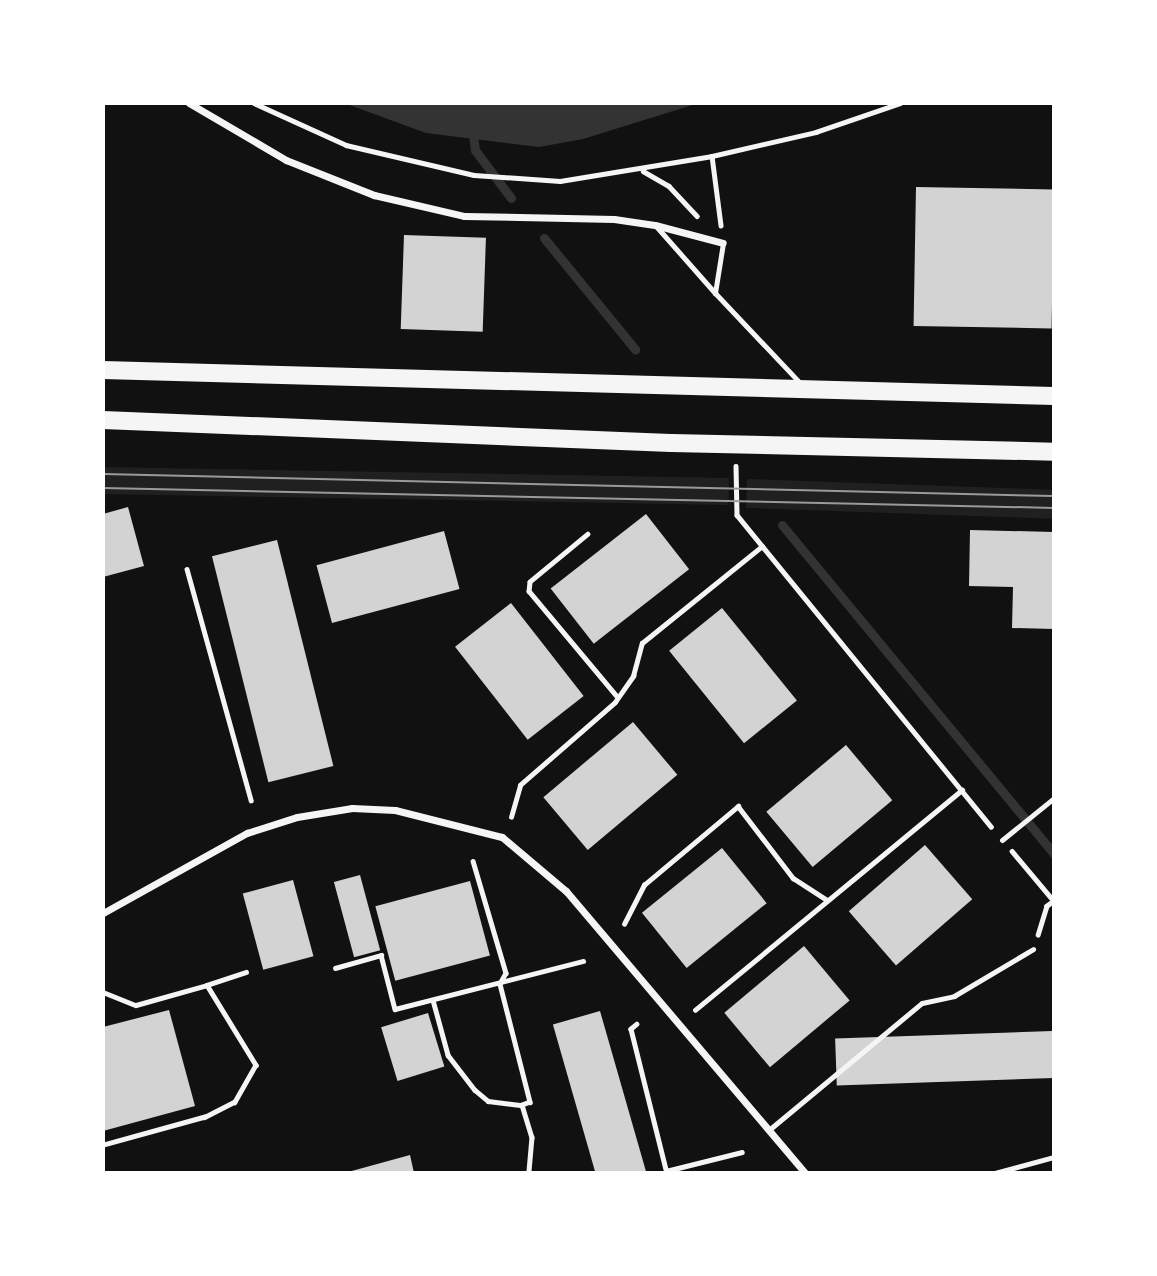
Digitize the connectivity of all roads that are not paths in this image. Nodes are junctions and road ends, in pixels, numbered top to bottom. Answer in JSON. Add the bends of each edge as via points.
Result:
{"nodes":[{"id":1,"x":189,"y":103,"type":"edge"},
{"id":2,"x":655,"y":225,"type":"junction"},
{"id":3,"x":723,"y":243,"type":"joint"},
{"id":4,"x":715,"y":293,"type":"junction"},
{"id":5,"x":103,"y":370,"type":"edge"},
{"id":6,"x":807,"y":390,"type":"junction"},
{"id":7,"x":1054,"y":396,"type":"edge"},
{"id":8,"x":103,"y":419,"type":"edge"},
{"id":9,"x":1054,"y":452,"type":"edge"},
{"id":10,"x":1054,"y":798,"type":"edge"},
{"id":11,"x":1003,"y":840,"type":"road end"},
{"id":12,"x":103,"y":914,"type":"edge"},
{"id":13,"x":1033,"y":949,"type":"road end"},
{"id":14,"x":770,"y":1129,"type":"junction"},
{"id":15,"x":805,"y":1173,"type":"edge"}],
"edges":[{"from":1,"to":2,"type":"street","via":[[286,160],[373,195],[464,216]]},
{"from":2,"to":3,"type":"street"},
{"from":2,"to":4,"type":"lane"},
{"from":3,"to":4,"type":"lane"},
{"from":4,"to":6,"type":"lane"},
{"from":5,"to":6,"type":"main road"},
{"from":6,"to":7,"type":"main road"},
{"from":8,"to":9,"type":"main road","via":[[671,443]]},
{"from":10,"to":11,"type":"lane"},
{"from":12,"to":14,"type":"street","via":[[247,833],[298,817],[352,808],[395,810],[462,824],[520,848],[559,883]]},
{"from":13,"to":14,"type":"lane","via":[[954,996],[922,1003]]},
{"from":14,"to":15,"type":"street"}]}
